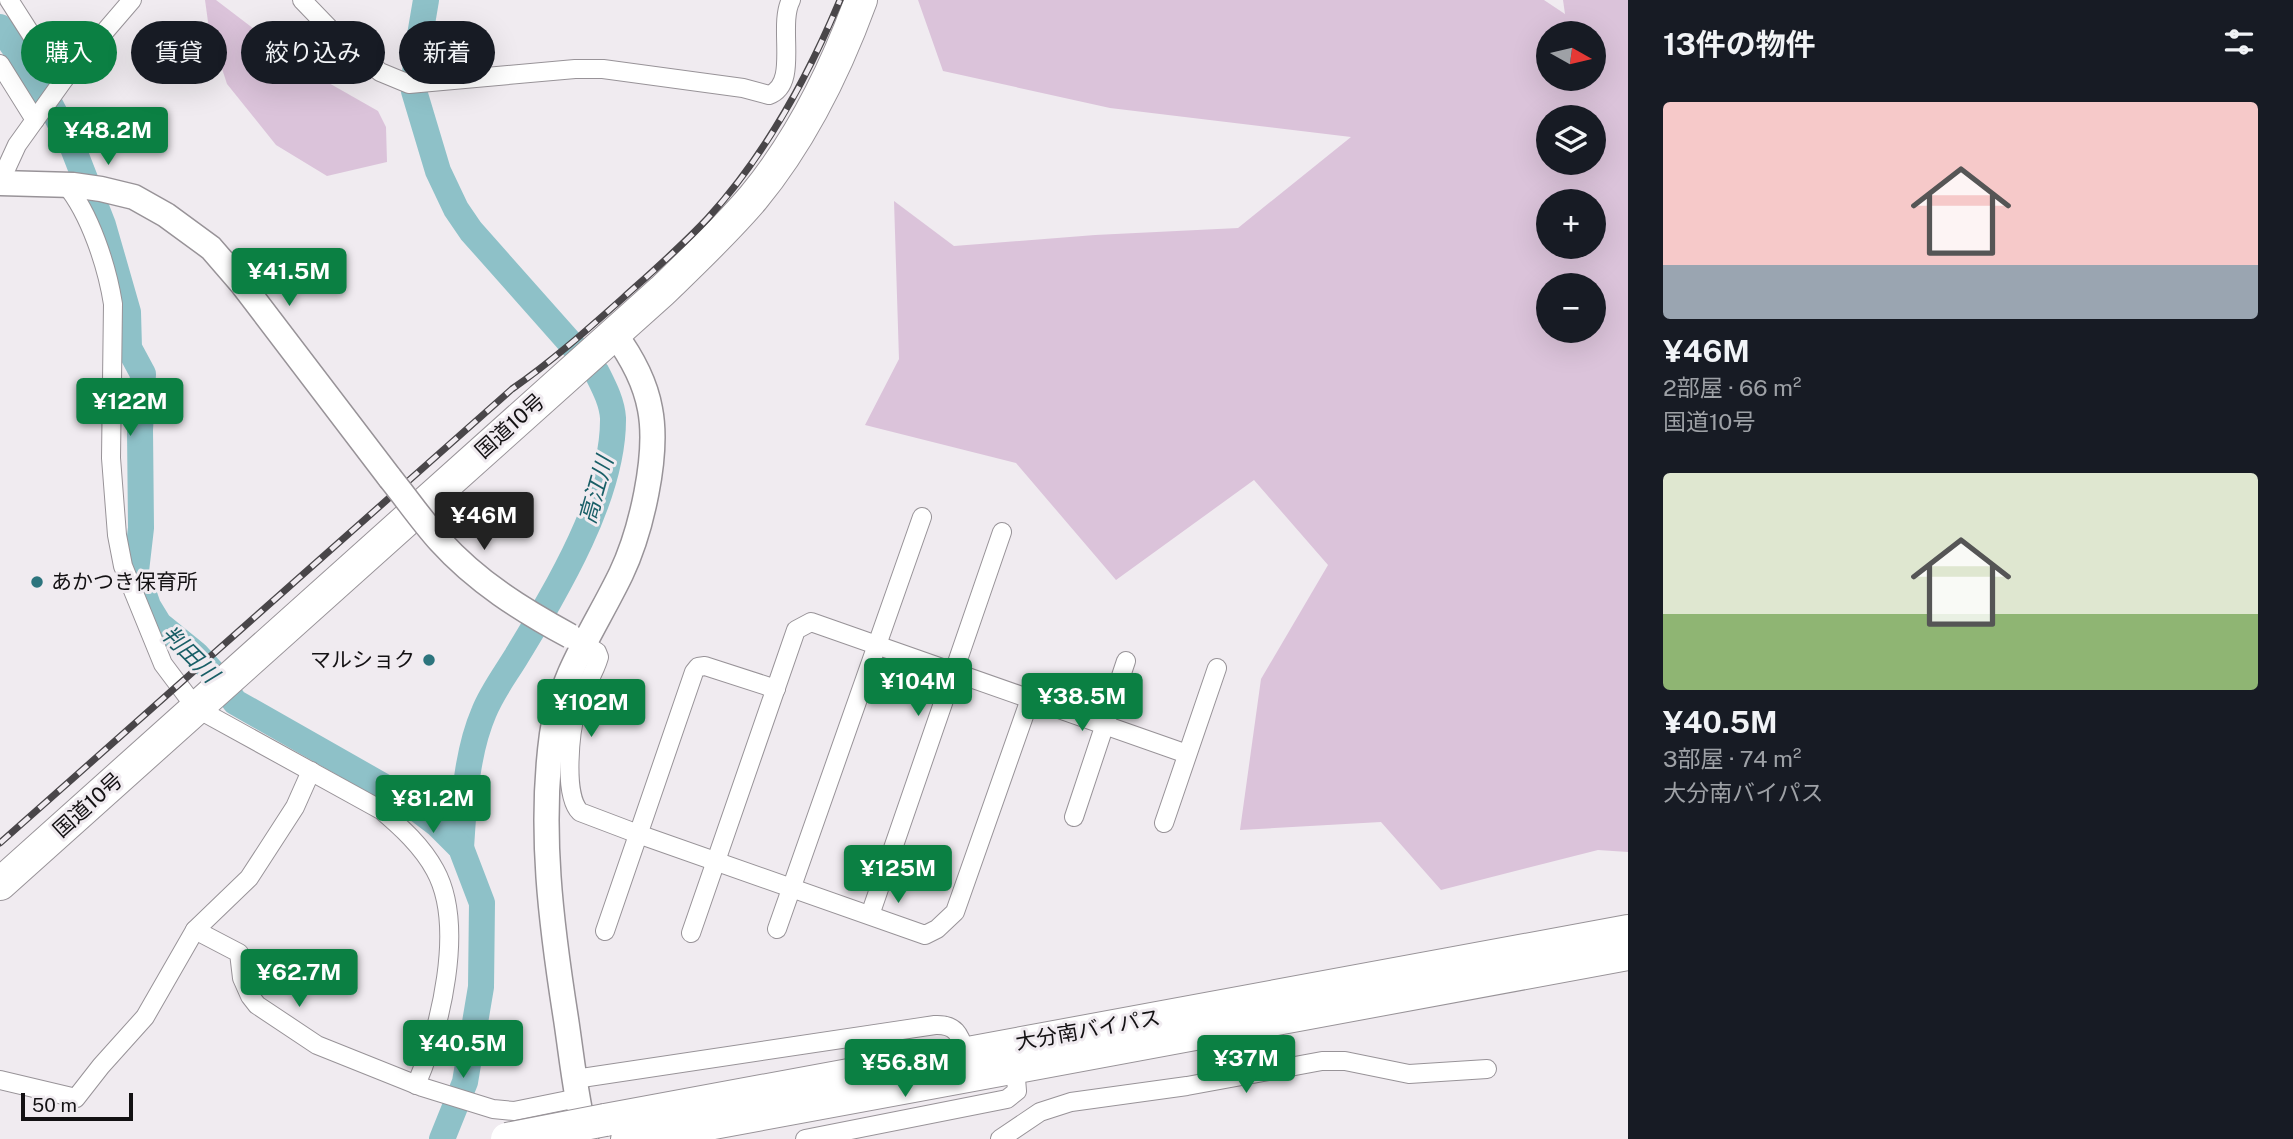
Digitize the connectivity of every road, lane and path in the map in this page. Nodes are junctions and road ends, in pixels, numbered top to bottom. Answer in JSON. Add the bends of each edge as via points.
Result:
{"nodes":[{"id":1,"x":9,"y":0,"type":"edge"},
{"id":2,"x":132,"y":0,"type":"edge"},
{"id":3,"x":302,"y":0,"type":"edge"},
{"id":4,"x":791,"y":0,"type":"edge"},
{"id":5,"x":861,"y":0,"type":"edge"},
{"id":6,"x":22,"y":21,"type":"edge"},
{"id":7,"x":114,"y":21,"type":"edge"},
{"id":8,"x":0,"y":64,"type":"edge"},
{"id":9,"x":61,"y":84,"type":"edge"},
{"id":10,"x":35,"y":120,"type":"junction"},
{"id":11,"x":0,"y":183,"type":"edge"},
{"id":12,"x":70,"y":185,"type":"junction"},
{"id":13,"x":606,"y":340,"type":"junction"},
{"id":14,"x":922,"y":517,"type":"dead end"},
{"id":15,"x":1002,"y":532,"type":"dead end"},
{"id":16,"x":577,"y":640,"type":"junction"},
{"id":17,"x":877,"y":645,"type":"junction"},
{"id":18,"x":1126,"y":661,"type":"dead end"},
{"id":19,"x":1217,"y":668,"type":"dead end"},
{"id":20,"x":954,"y":672,"type":"junction"},
{"id":21,"x":776,"y":689,"type":"junction"},
{"id":22,"x":1030,"y":699,"type":"junction"},
{"id":23,"x":198,"y":705,"type":"junction"},
{"id":24,"x":1104,"y":725,"type":"junction"},
{"id":25,"x":1188,"y":754,"type":"junction"},
{"id":26,"x":310,"y":771,"type":"junction"},
{"id":27,"x":1074,"y":817,"type":"dead end"},
{"id":28,"x":1164,"y":823,"type":"dead end"},
{"id":29,"x":638,"y":834,"type":"junction"},
{"id":30,"x":716,"y":861,"type":"junction"},
{"id":31,"x":0,"y":884,"type":"edge"},
{"id":32,"x":791,"y":887,"type":"junction"},
{"id":33,"x":870,"y":915,"type":"junction"},
{"id":34,"x":777,"y":929,"type":"dead end"},
{"id":35,"x":195,"y":930,"type":"junction"},
{"id":36,"x":605,"y":931,"type":"dead end"},
{"id":37,"x":1628,"y":931,"type":"edge"},
{"id":38,"x":691,"y":933,"type":"dead end"},
{"id":39,"x":1628,"y":954,"type":"edge"},
{"id":40,"x":965,"y":1052,"type":"junction"},
{"id":41,"x":1015,"y":1066,"type":"junction"},
{"id":42,"x":1487,"y":1069,"type":"dead end"},
{"id":43,"x":0,"y":1080,"type":"edge"},
{"id":44,"x":419,"y":1086,"type":"junction"},
{"id":45,"x":576,"y":1088,"type":"junction"},
{"id":46,"x":606,"y":1133,"type":"edge"},
{"id":47,"x":507,"y":1139,"type":"edge"},
{"id":48,"x":805,"y":1139,"type":"edge"},
{"id":49,"x":1000,"y":1139,"type":"edge"}],
"edges":[{"from":1,"to":6,"type":"street"},
{"from":2,"to":7,"type":"street"},
{"from":3,"to":4,"type":"street","via":[[380,72],[409,84],[588,68],[769,95],[778,91],[785,79],[786,11]]},
{"from":5,"to":13,"type":"highway","name":"国道10号","via":[[812,111],[769,177],[713,242]]},
{"from":8,"to":10,"type":"street"},
{"from":9,"to":10,"type":"street"},
{"from":10,"to":11,"type":"street","via":[[17,145]]},
{"from":11,"to":12,"type":"street"},
{"from":12,"to":16,"type":"street","bridge":true,"via":[[134,197],[211,248],[441,542],[513,603]]},
{"from":12,"to":23,"type":"street","via":[[111,288],[111,458],[123,566],[163,664]]},
{"from":13,"to":16,"type":"street","via":[[631,358],[648,400],[651,447],[637,537],[620,575]]},
{"from":13,"to":23,"type":"highway","name":"国道10号"},
{"from":14,"to":17,"type":"street"},
{"from":15,"to":20,"type":"street"},
{"from":16,"to":29,"type":"street","via":[[599,657],[574,718],[572,798],[585,815]]},
{"from":16,"to":45,"type":"street","via":[[556,712],[546,818],[550,912]]},
{"from":17,"to":20,"type":"street"},
{"from":17,"to":21,"type":"street","via":[[811,622],[801,625]]},
{"from":17,"to":32,"type":"street"},
{"from":18,"to":24,"type":"street"},
{"from":19,"to":25,"type":"street"},
{"from":20,"to":22,"type":"street"},
{"from":20,"to":33,"type":"street"},
{"from":21,"to":29,"type":"street","via":[[698,667]]},
{"from":21,"to":30,"type":"street"},
{"from":22,"to":24,"type":"street"},
{"from":22,"to":33,"type":"street","via":[[955,912],[925,934]]},
{"from":23,"to":26,"type":"street"},
{"from":23,"to":31,"type":"highway","name":"国道10号"},
{"from":24,"to":25,"type":"street"},
{"from":24,"to":27,"type":"street"},
{"from":25,"to":28,"type":"street"},
{"from":26,"to":35,"type":"street","via":[[295,807],[248,878]]},
{"from":26,"to":44,"type":"street","via":[[381,810],[402,828],[435,870],[444,892],[449,944],[441,1007]]},
{"from":29,"to":30,"type":"street"},
{"from":29,"to":36,"type":"street"},
{"from":30,"to":32,"type":"street"},
{"from":30,"to":38,"type":"street"},
{"from":32,"to":33,"type":"street"},
{"from":32,"to":34,"type":"street"},
{"from":35,"to":43,"type":"street","via":[[145,1017],[76,1098]]},
{"from":35,"to":44,"type":"street","via":[[239,953],[250,996],[273,1017],[317,1045]]},
{"from":37,"to":40,"type":"highway","name":"大分南バイパス"},
{"from":39,"to":41,"type":"highway","name":"大分南バイパス"},
{"from":40,"to":45,"type":"street","via":[[953,1027],[935,1025]]},
{"from":40,"to":46,"type":"highway","name":"大分南バイパス"},
{"from":41,"to":46,"type":"highway","name":"大分南バイパス"},
{"from":41,"to":48,"type":"street","via":[[1017,1091],[1007,1099]]},
{"from":42,"to":49,"type":"street","via":[[1409,1074],[1322,1061],[1064,1104],[1040,1112]]},
{"from":44,"to":45,"type":"street","via":[[514,1111]]},
{"from":45,"to":46,"type":"street"},
{"from":46,"to":47,"type":"highway","name":"大分南バイパス","bridge":true}]}
